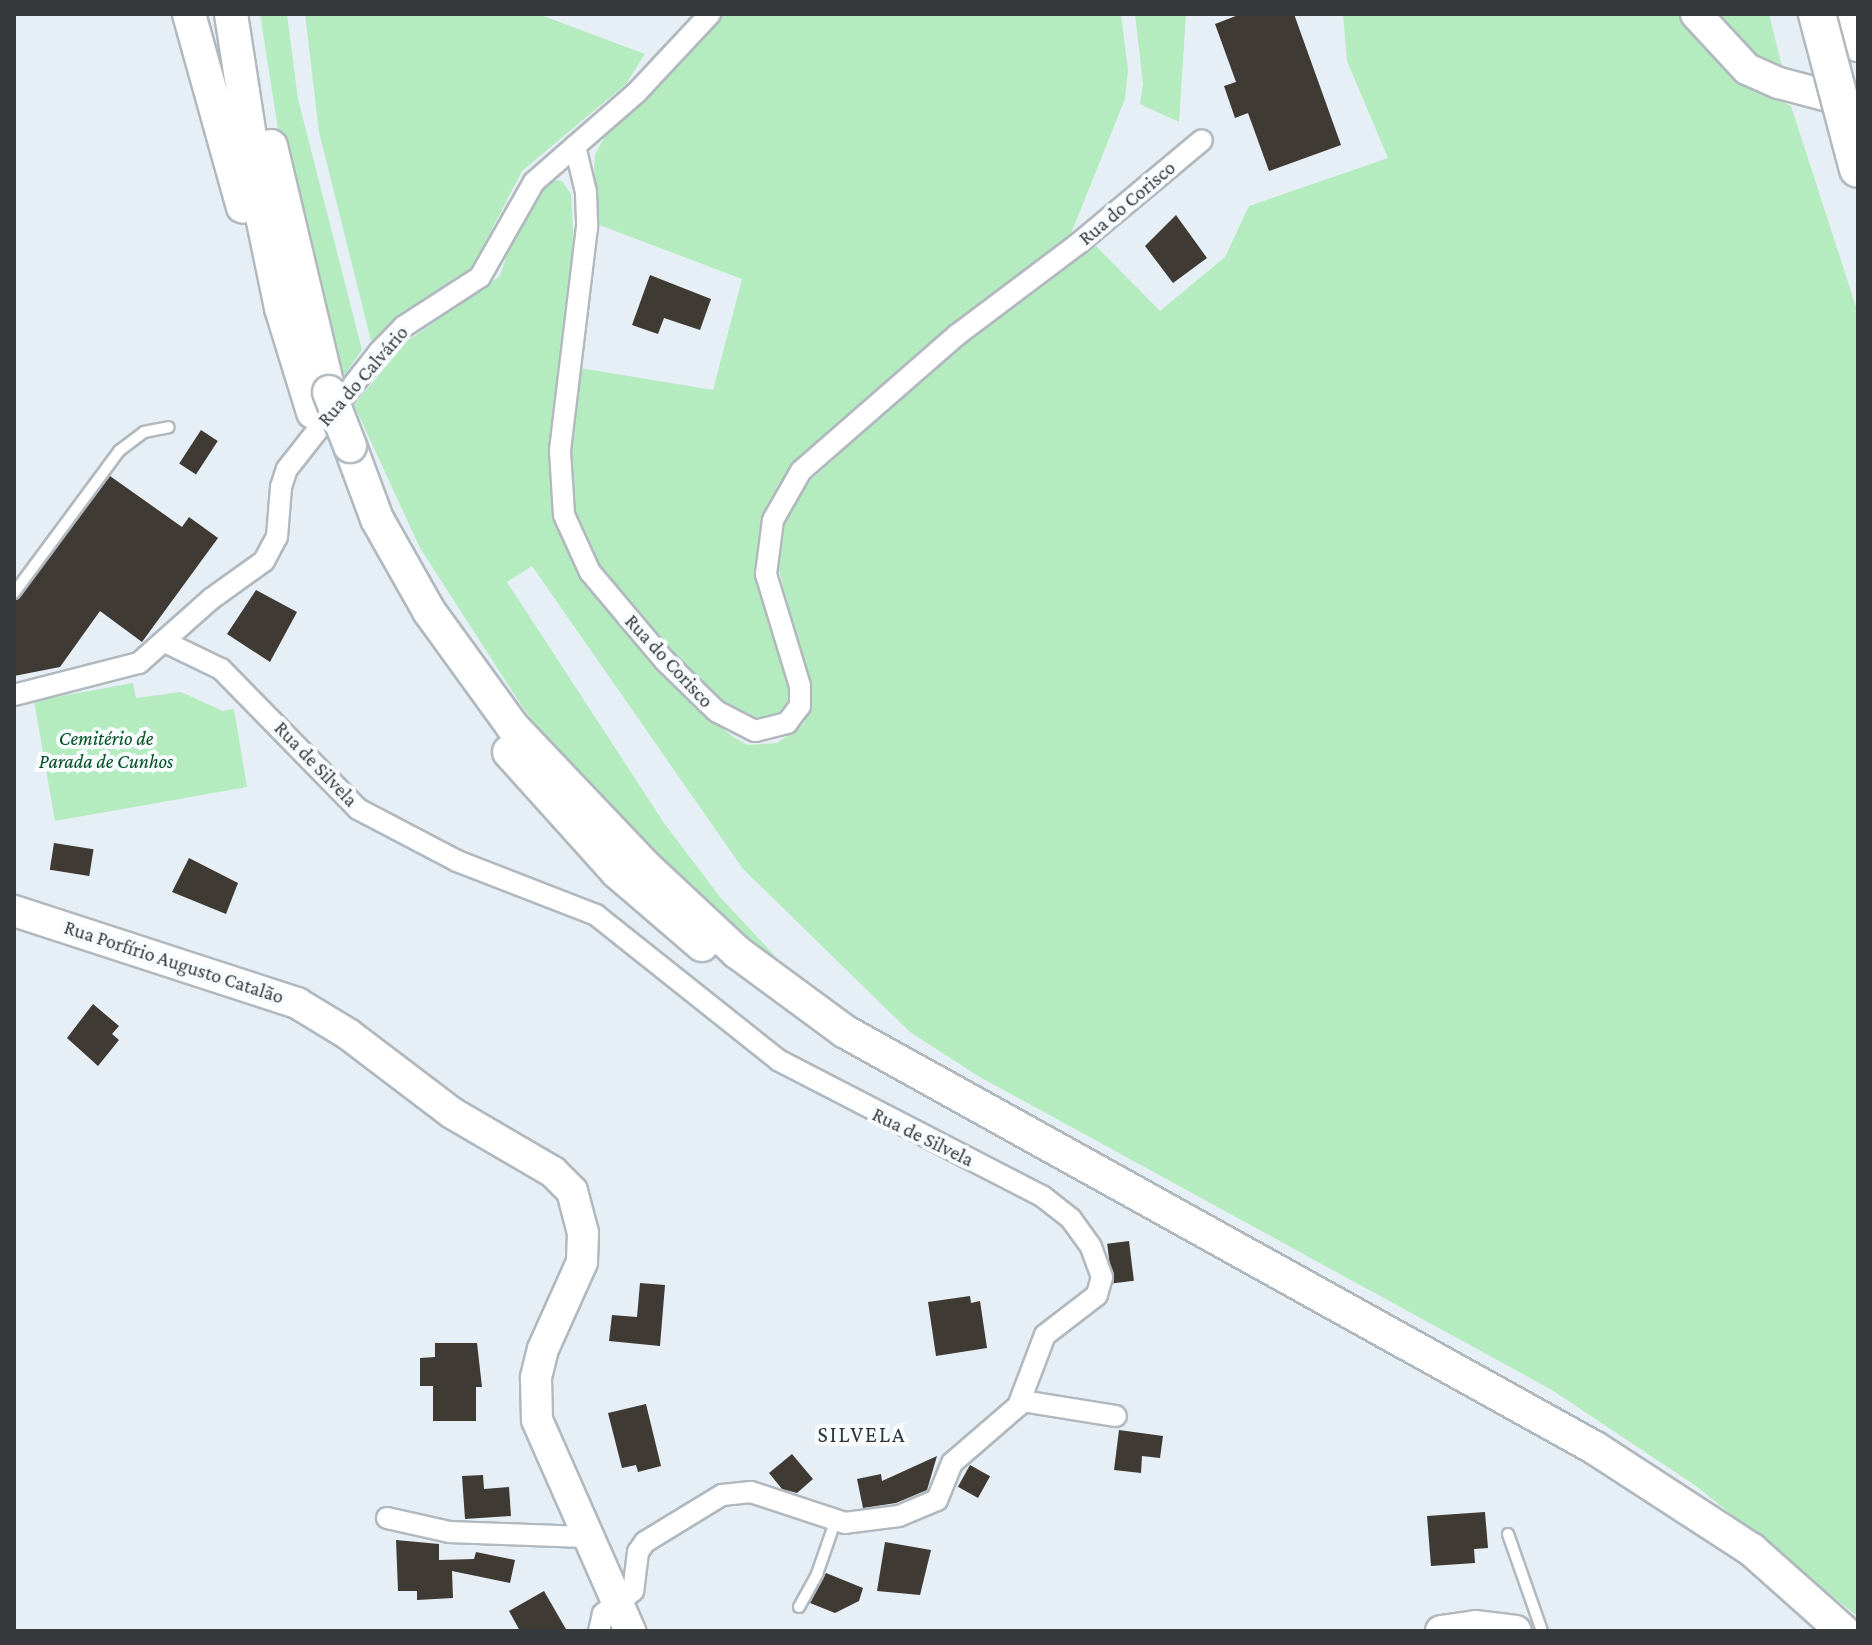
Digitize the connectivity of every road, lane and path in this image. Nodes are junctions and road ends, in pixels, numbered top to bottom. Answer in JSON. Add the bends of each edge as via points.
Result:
{"nodes":[{"id":1,"x":189,"y":14,"type":"edge"},
{"id":2,"x":231,"y":14,"type":"edge"},
{"id":3,"x":245,"y":14,"type":"edge"},
{"id":4,"x":710,"y":14,"type":"edge"},
{"id":5,"x":1696,"y":14,"type":"edge"},
{"id":6,"x":1817,"y":14,"type":"edge"},
{"id":7,"x":1851,"y":14,"type":"edge"},
{"id":8,"x":1858,"y":43,"type":"edge"},
{"id":9,"x":1858,"y":104,"type":"edge"},
{"id":10,"x":1202,"y":140,"type":"dead end"},
{"id":11,"x":575,"y":146,"type":"junction"},
{"id":12,"x":1858,"y":169,"type":"edge"},
{"id":13,"x":281,"y":308,"type":"junction"},
{"id":14,"x":321,"y":402,"type":"junction"},
{"id":15,"x":169,"y":427,"type":"dead end"},
{"id":16,"x":341,"y":452,"type":"junction"},
{"id":17,"x":14,"y":593,"type":"edge"},
{"id":18,"x":165,"y":642,"type":"junction"},
{"id":19,"x":14,"y":695,"type":"edge"},
{"id":20,"x":14,"y":911,"type":"edge"},
{"id":21,"x":1022,"y":1401,"type":"junction"},
{"id":22,"x":1116,"y":1416,"type":"dead end"},
{"id":23,"x":387,"y":1518,"type":"dead end"},
{"id":24,"x":835,"y":1522,"type":"junction"},
{"id":25,"x":1508,"y":1534,"type":"dead end"},
{"id":26,"x":585,"y":1537,"type":"junction"},
{"id":27,"x":614,"y":1605,"type":"junction"},
{"id":28,"x":799,"y":1607,"type":"dead end"},
{"id":29,"x":599,"y":1631,"type":"edge"},
{"id":30,"x":630,"y":1631,"type":"edge"},
{"id":31,"x":1441,"y":1631,"type":"edge"},
{"id":32,"x":1516,"y":1631,"type":"edge"},
{"id":33,"x":1542,"y":1631,"type":"edge"},
{"id":34,"x":1819,"y":1631,"type":"edge"},
{"id":35,"x":1843,"y":1631,"type":"edge"}],
"edges":[{"from":1,"to":13,"type":"highway","via":[[237,190]]},
{"from":2,"to":13,"type":"highway","via":[[256,186]]},
{"from":3,"to":14,"type":"highway"},
{"from":4,"to":11,"type":"street","name":"Rua do Calvário","via":[[637,92]]},
{"from":5,"to":9,"type":"main road","via":[[1747,69]]},
{"from":6,"to":12,"type":"highway","bridge":true},
{"from":7,"to":8,"type":"highway"},
{"from":10,"to":11,"type":"street","name":"Rua do Corisco","via":[[957,335],[801,471],[773,520],[766,574],[800,686],[800,706],[787,723],[755,731],[716,711],[665,661],[590,572],[567,525],[560,451],[587,210]]},
{"from":11,"to":18,"type":"street","name":"Rua do Calvário","via":[[526,192],[489,267],[389,339],[299,450],[283,478],[277,537],[269,556]]},
{"from":13,"to":14,"type":"highway"},
{"from":14,"to":16,"type":"highway"},
{"from":15,"to":17,"type":"lane","via":[[144,432],[119,451]]},
{"from":16,"to":34,"type":"highway","via":[[363,526],[455,679],[547,796],[661,913],[835,1045],[1587,1462],[1743,1563]]},
{"from":16,"to":35,"type":"highway","via":[[429,611],[513,727],[645,866],[737,952],[844,1031],[1595,1448],[1752,1550]]},
{"from":18,"to":19,"type":"street","name":"Rua do Calvário","via":[[139,663]]},
{"from":18,"to":21,"type":"street","name":"Rua de Silvela","via":[[221,669],[346,799],[371,817],[457,861],[581,906],[624,933],[778,1060],[1061,1209],[1091,1247],[1100,1286],[1089,1304],[1045,1335]]},
{"from":20,"to":26,"type":"main road","name":"Rua Porfírio Augusto Catalão","via":[[297,1003],[348,1034],[452,1113],[563,1180],[577,1203],[584,1248],[578,1274],[543,1349],[536,1407],[546,1446]]},
{"from":21,"to":22,"type":"street"},
{"from":21,"to":24,"type":"street","name":"Rua de Silvela","via":[[952,1463],[930,1505],[870,1522]]},
{"from":23,"to":26,"type":"street","via":[[449,1532]]},
{"from":24,"to":27,"type":"street","name":"Rua de Silvela","via":[[751,1492],[722,1495],[645,1542],[638,1552],[633,1591]]},
{"from":24,"to":28,"type":"lane"},
{"from":25,"to":33,"type":"lane"},
{"from":26,"to":27,"type":"main road","name":"Rua Porfírio Augusto Catalão"},
{"from":27,"to":29,"type":"street","name":"Rua de Silvela","via":[[603,1614]]},
{"from":27,"to":30,"type":"main road","name":"Rua Porfírio Augusto Catalão"},
{"from":31,"to":32,"type":"main road","via":[[1475,1626]]}]}
